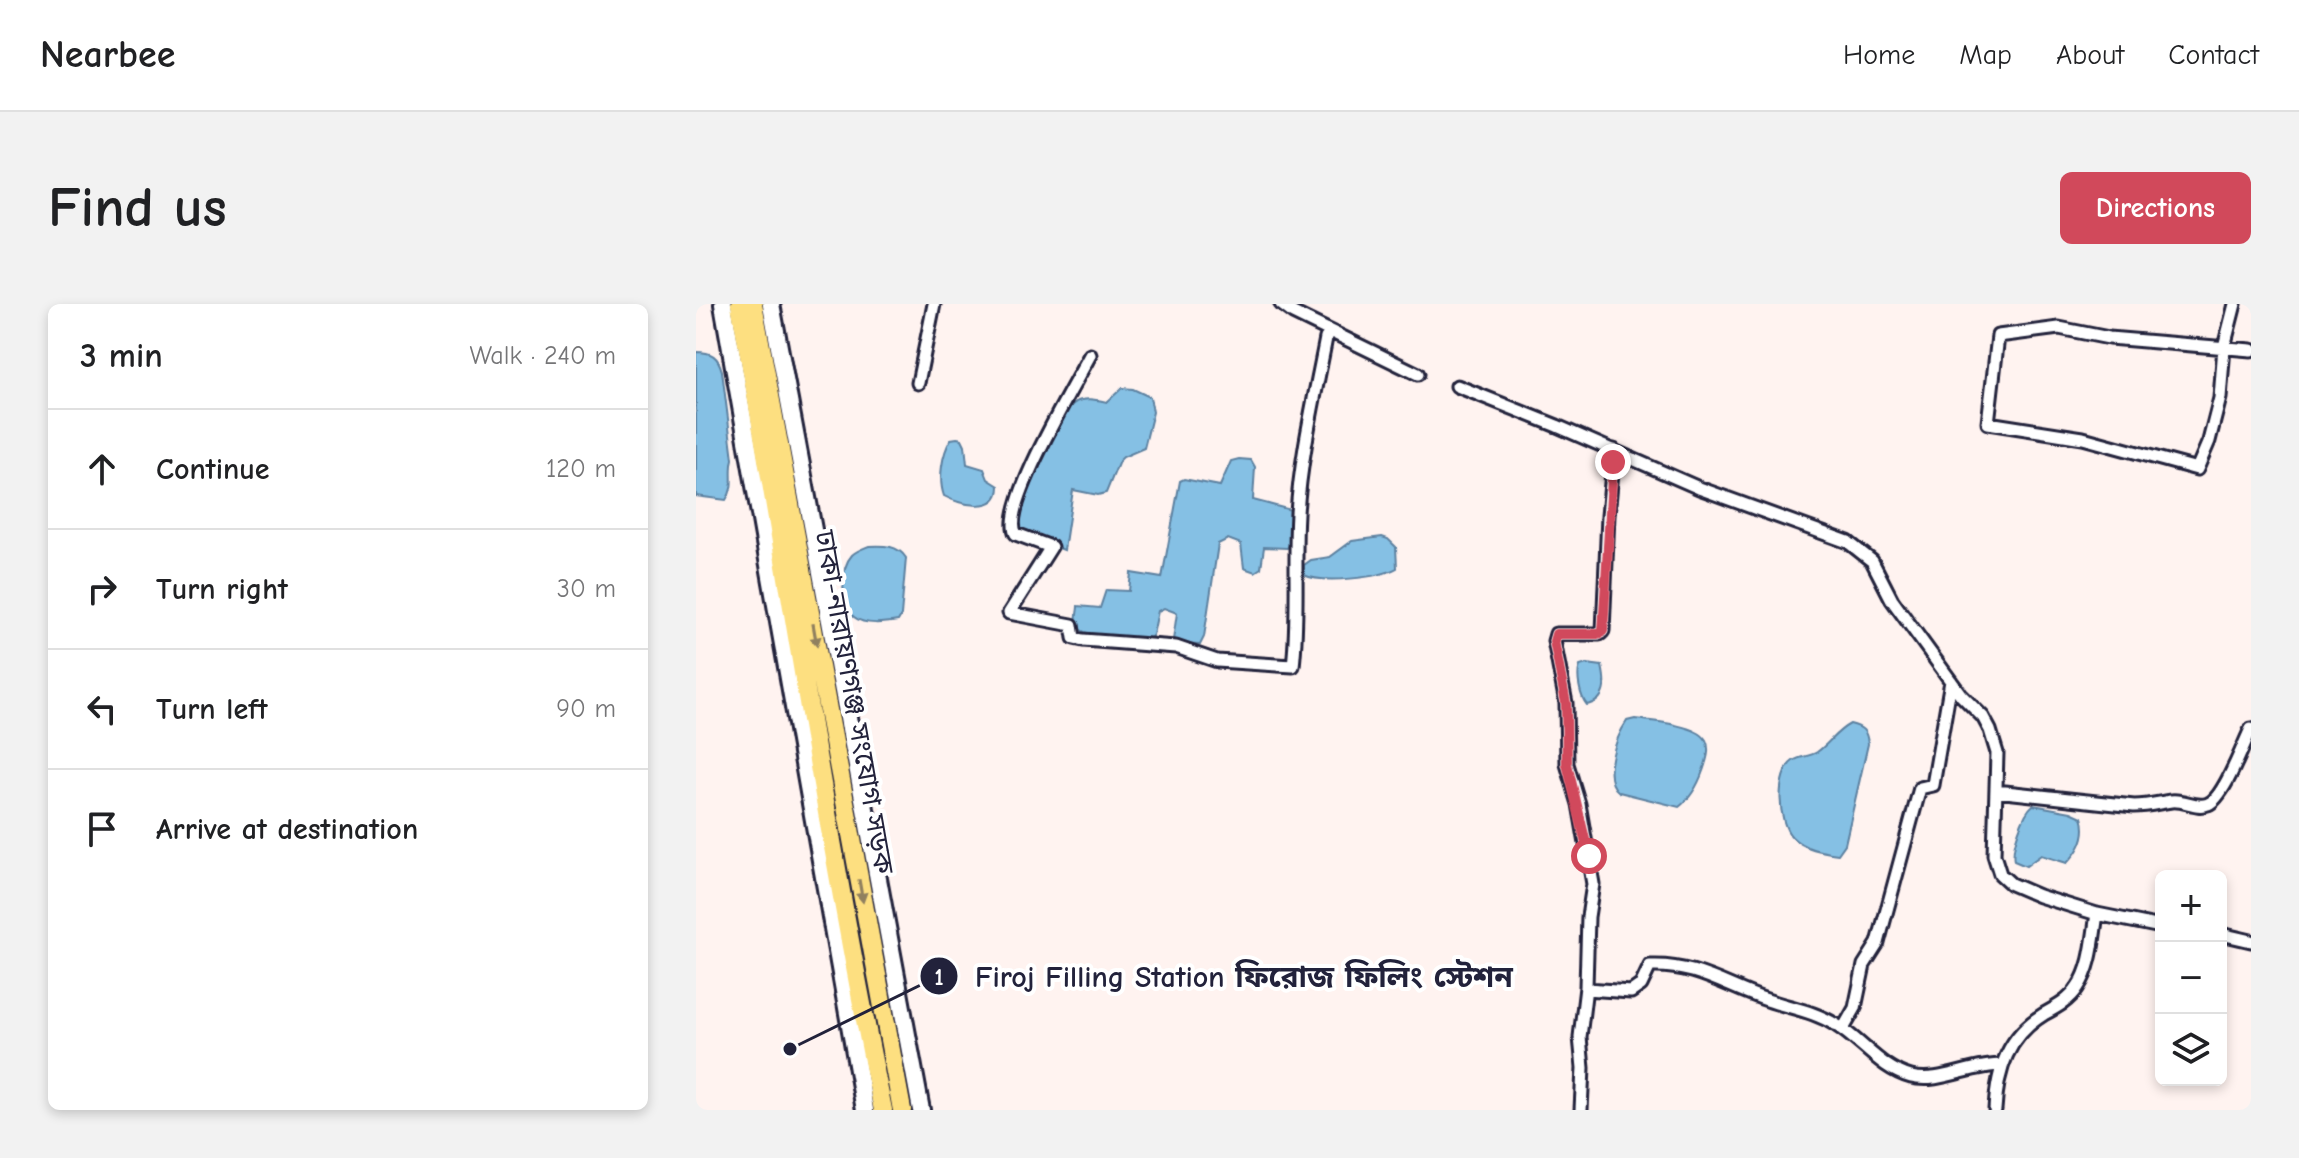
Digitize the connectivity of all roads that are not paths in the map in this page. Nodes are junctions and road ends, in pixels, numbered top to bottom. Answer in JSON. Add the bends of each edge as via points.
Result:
{"nodes":[{"id":1,"x":723,"y":304,"type":"edge"},
{"id":2,"x":740,"y":304,"type":"edge"},
{"id":3,"x":753,"y":304,"type":"edge"},
{"id":4,"x":771,"y":304,"type":"edge"},
{"id":5,"x":934,"y":304,"type":"edge"},
{"id":6,"x":1281,"y":304,"type":"edge"},
{"id":7,"x":2235,"y":304,"type":"edge"},
{"id":8,"x":1326,"y":338,"type":"dead end"},
{"id":9,"x":2224,"y":347,"type":"junction"},
{"id":10,"x":2251,"y":350,"type":"edge"},
{"id":11,"x":1090,"y":355,"type":"dead end"},
{"id":12,"x":1418,"y":374,"type":"dead end"},
{"id":13,"x":918,"y":383,"type":"dead end"},
{"id":14,"x":1457,"y":386,"type":"dead end"},
{"id":15,"x":1614,"y":450,"type":"junction"},
{"id":16,"x":789,"y":532,"type":"junction"},
{"id":17,"x":799,"y":588,"type":"junction"},
{"id":18,"x":1951,"y":681,"type":"junction"},
{"id":19,"x":2251,"y":729,"type":"edge"},
{"id":20,"x":1996,"y":791,"type":"junction"},
{"id":21,"x":2097,"y":914,"type":"junction"},
{"id":22,"x":2155,"y":926,"type":"edge"},
{"id":23,"x":888,"y":929,"type":"junction"},
{"id":24,"x":868,"y":932,"type":"junction"},
{"id":25,"x":2227,"y":935,"type":"edge"},
{"id":26,"x":2251,"y":941,"type":"edge"},
{"id":27,"x":844,"y":947,"type":"junction"},
{"id":28,"x":1586,"y":989,"type":"junction"},
{"id":29,"x":1843,"y":1029,"type":"junction"},
{"id":30,"x":2002,"y":1065,"type":"junction"},
{"id":31,"x":865,"y":1110,"type":"edge"},
{"id":32,"x":883,"y":1110,"type":"edge"},
{"id":33,"x":902,"y":1110,"type":"edge"},
{"id":34,"x":921,"y":1110,"type":"edge"},
{"id":35,"x":1581,"y":1110,"type":"edge"},
{"id":36,"x":1995,"y":1110,"type":"edge"}],
"edges":[{"from":1,"to":17,"type":"street"},
{"from":2,"to":16,"type":"main road","name":"ঢাকা-নারায়ণগঞ্জ সংযোগ সড়ক"},
{"from":3,"to":16,"type":"main road","name":"ঢাকা-নারায়ণগঞ্জ সংযোগ সড়ক"},
{"from":4,"to":17,"type":"street"},
{"from":5,"to":13,"type":"street"},
{"from":6,"to":12,"type":"street"},
{"from":7,"to":9,"type":"street"},
{"from":8,"to":11,"type":"street","via":[[1299,499],[1293,666],[1217,661],[1176,647],[1083,640],[1074,638],[1072,625],[1009,613],[1051,547],[1016,534],[1012,523],[1032,460]]},
{"from":9,"to":9,"type":"street","via":[[2220,398],[2197,469],[2083,438],[1988,423],[1998,336],[2059,328],[2109,338]]},
{"from":9,"to":10,"type":"street"},
{"from":14,"to":15,"type":"street"},
{"from":15,"to":18,"type":"street","via":[[1699,488],[1848,542],[1872,561],[1892,600]]},
{"from":15,"to":28,"type":"street","via":[[1603,631],[1556,634],[1554,641],[1566,703],[1567,764],[1593,884]]},
{"from":16,"to":17,"type":"main road","name":"ঢাকা-নারায়ণগঞ্জ সংযোগ সড়ক"},
{"from":17,"to":23,"type":"street"},
{"from":17,"to":24,"type":"main road","name":"ঢাকা-নারায়ণগঞ্জ সংযোগ সড়ক","one_way":true},
{"from":17,"to":27,"type":"main road","name":"ঢাকা-নারায়ণগঞ্জ সংযোগ সড়ক"},
{"from":18,"to":20,"type":"street","via":[[1990,730],[1997,753]]},
{"from":18,"to":29,"type":"street","via":[[1933,785],[1920,788],[1878,943],[1864,965],[1855,1008]]},
{"from":19,"to":20,"type":"street","via":[[2210,804],[2171,801],[2149,807]]},
{"from":20,"to":21,"type":"street","via":[[1994,855],[2000,874],[2039,896]]},
{"from":21,"to":22,"type":"street"},
{"from":21,"to":30,"type":"street","via":[[2088,964],[2077,989],[2028,1025]]},
{"from":23,"to":24,"type":"main road"},
{"from":23,"to":34,"type":"street"},
{"from":24,"to":33,"type":"main road","name":"ঢাকা-নারায়ণগঞ্জ সংযোগ সড়ক"},
{"from":25,"to":26,"type":"street"},
{"from":27,"to":31,"type":"street"},
{"from":27,"to":32,"type":"main road","name":"ঢাকা-নারায়ণগঞ্জ সংযোগ সড়ক"},
{"from":28,"to":29,"type":"street","via":[[1631,992],[1650,966],[1666,966],[1720,979]]},
{"from":28,"to":35,"type":"street","via":[[1580,1037]]},
{"from":29,"to":30,"type":"street","via":[[1895,1071],[1913,1077],[1931,1079],[1981,1065]]},
{"from":30,"to":36,"type":"street"}]}
